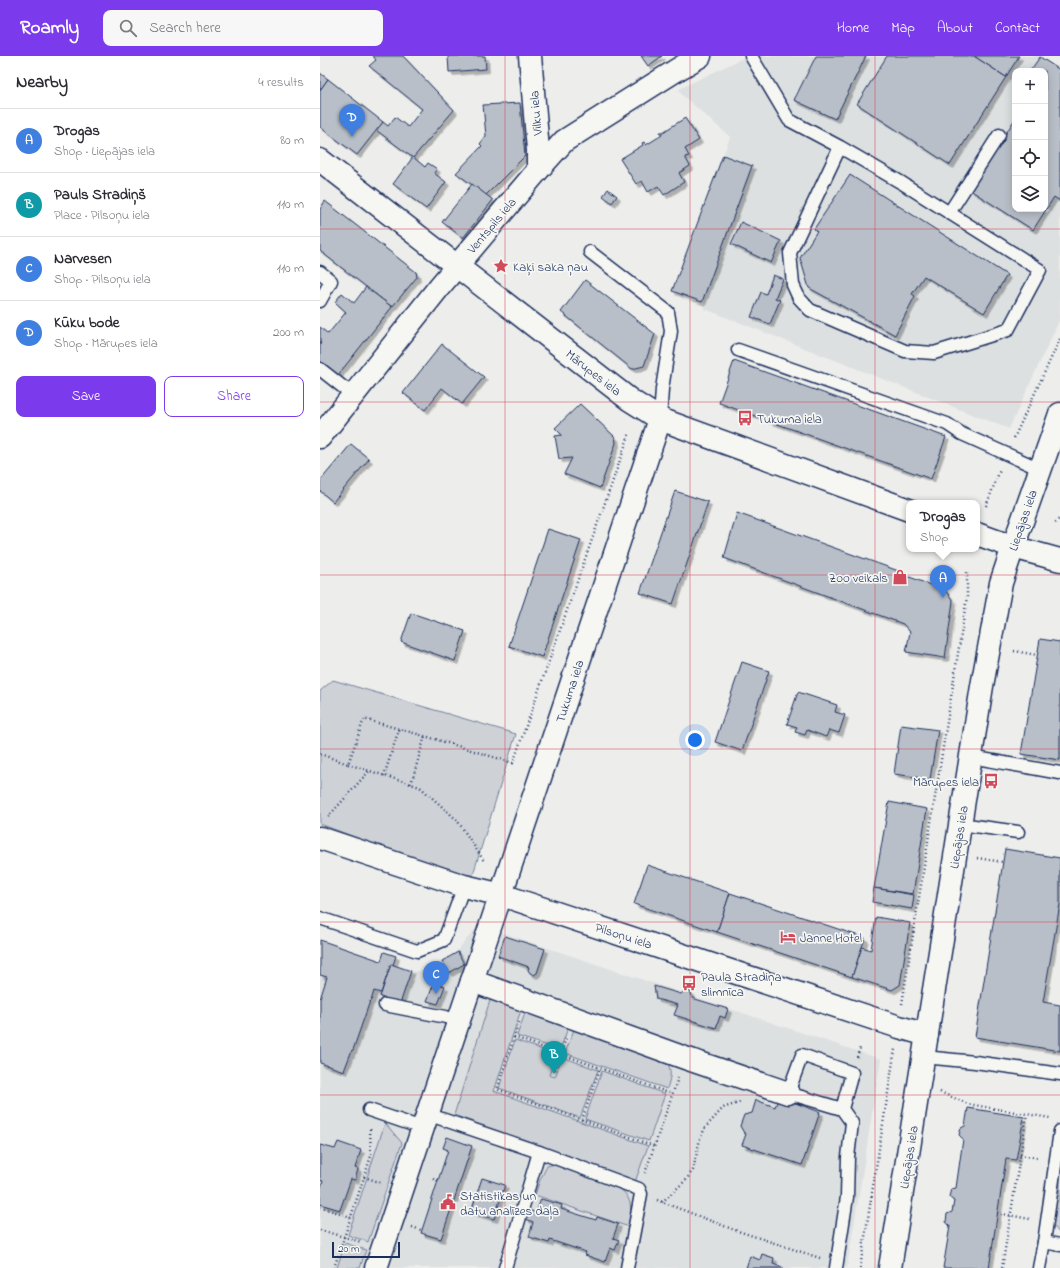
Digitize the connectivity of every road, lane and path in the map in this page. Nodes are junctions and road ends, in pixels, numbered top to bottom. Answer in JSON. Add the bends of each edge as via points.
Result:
{"nodes":[{"id":1,"x":530,"y":56,"type":"edge"},
{"id":2,"x":700,"y":56,"type":"edge"},
{"id":3,"x":751,"y":56,"type":"edge"},
{"id":4,"x":999,"y":136,"type":"dead end"},
{"id":5,"x":840,"y":147,"type":"junction"},
{"id":6,"x":320,"y":160,"type":"edge"},
{"id":7,"x":538,"y":170,"type":"junction"},
{"id":8,"x":949,"y":213,"type":"junction"},
{"id":9,"x":590,"y":252,"type":"dead end"},
{"id":10,"x":456,"y":266,"type":"junction"},
{"id":11,"x":320,"y":272,"type":"edge"},
{"id":12,"x":320,"y":301,"type":"edge"},
{"id":13,"x":1060,"y":339,"type":"edge"},
{"id":14,"x":738,"y":350,"type":"dead end"},
{"id":15,"x":320,"y":369,"type":"edge"},
{"id":16,"x":353,"y":395,"type":"junction"},
{"id":17,"x":1060,"y":414,"type":"edge"},
{"id":18,"x":660,"y":419,"type":"junction"},
{"id":19,"x":630,"y":432,"type":"dead end"},
{"id":20,"x":320,"y":437,"type":"edge"},
{"id":21,"x":1006,"y":454,"type":"junction"},
{"id":22,"x":1040,"y":470,"type":"junction"},
{"id":23,"x":986,"y":506,"type":"dead end"},
{"id":24,"x":906,"y":509,"type":"edge"},
{"id":25,"x":1060,"y":518,"type":"edge"},
{"id":26,"x":1055,"y":523,"type":"dead end"},
{"id":27,"x":980,"y":535,"type":"edge"},
{"id":28,"x":1013,"y":547,"type":"junction"},
{"id":29,"x":1060,"y":560,"type":"edge"},
{"id":30,"x":967,"y":572,"type":"dead end"},
{"id":31,"x":1014,"y":651,"type":"dead end"},
{"id":32,"x":1037,"y":655,"type":"dead end"},
{"id":33,"x":399,"y":729,"type":"junction"},
{"id":34,"x":425,"y":736,"type":"junction"},
{"id":35,"x":320,"y":754,"type":"edge"},
{"id":36,"x":971,"y":757,"type":"junction"},
{"id":37,"x":348,"y":764,"type":"junction"},
{"id":38,"x":369,"y":771,"type":"junction"},
{"id":39,"x":1060,"y":772,"type":"edge"},
{"id":40,"x":384,"y":776,"type":"junction"},
{"id":41,"x":411,"y":784,"type":"junction"},
{"id":42,"x":960,"y":824,"type":"junction"},
{"id":43,"x":323,"y":829,"type":"edge"},
{"id":44,"x":1018,"y":832,"type":"dead end"},
{"id":45,"x":971,"y":857,"type":"dead end"},
{"id":46,"x":484,"y":861,"type":"dead end"},
{"id":47,"x":1003,"y":862,"type":"dead end"},
{"id":48,"x":464,"y":886,"type":"junction"},
{"id":49,"x":502,"y":895,"type":"junction"},
{"id":50,"x":320,"y":918,"type":"edge"},
{"id":51,"x":472,"y":981,"type":"junction"},
{"id":52,"x":526,"y":1001,"type":"junction"},
{"id":53,"x":385,"y":1005,"type":"dead end"},
{"id":54,"x":574,"y":1018,"type":"junction"},
{"id":55,"x":458,"y":1022,"type":"junction"},
{"id":56,"x":899,"y":1026,"type":"junction"},
{"id":57,"x":927,"y":1035,"type":"junction"},
{"id":58,"x":514,"y":1037,"type":"junction"},
{"id":59,"x":561,"y":1053,"type":"junction"},
{"id":60,"x":924,"y":1057,"type":"junction"},
{"id":61,"x":685,"y":1058,"type":"junction"},
{"id":62,"x":600,"y":1068,"type":"junction"},
{"id":63,"x":555,"y":1070,"type":"dead end"},
{"id":64,"x":1060,"y":1074,"type":"edge"},
{"id":65,"x":920,"y":1083,"type":"junction"},
{"id":66,"x":788,"y":1093,"type":"junction"},
{"id":67,"x":672,"y":1094,"type":"junction"},
{"id":68,"x":745,"y":1101,"type":"dead end"},
{"id":69,"x":842,"y":1109,"type":"junction"},
{"id":70,"x":369,"y":1110,"type":"joint"},
{"id":71,"x":1026,"y":1114,"type":"junction"},
{"id":72,"x":1053,"y":1118,"type":"dead end"},
{"id":73,"x":582,"y":1120,"type":"junction"},
{"id":74,"x":425,"y":1121,"type":"junction"},
{"id":75,"x":1060,"y":1131,"type":"edge"},
{"id":76,"x":654,"y":1146,"type":"junction"},
{"id":77,"x":540,"y":1152,"type":"junction"},
{"id":78,"x":364,"y":1177,"type":"junction"},
{"id":79,"x":433,"y":1179,"type":"dead end"},
{"id":80,"x":438,"y":1181,"type":"dead end"},
{"id":81,"x":383,"y":1183,"type":"dead end"},
{"id":82,"x":640,"y":1192,"type":"junction"},
{"id":83,"x":662,"y":1202,"type":"junction"},
{"id":84,"x":320,"y":1206,"type":"edge"},
{"id":85,"x":998,"y":1213,"type":"dead end"},
{"id":86,"x":1011,"y":1216,"type":"junction"},
{"id":87,"x":351,"y":1217,"type":"junction"},
{"id":88,"x":1046,"y":1222,"type":"junction"},
{"id":89,"x":320,"y":1230,"type":"edge"},
{"id":90,"x":344,"y":1237,"type":"junction"},
{"id":91,"x":1044,"y":1242,"type":"junction"},
{"id":92,"x":1060,"y":1245,"type":"edge"},
{"id":93,"x":379,"y":1258,"type":"edge"},
{"id":94,"x":837,"y":1266,"type":"edge"},
{"id":95,"x":334,"y":1268,"type":"edge"},
{"id":96,"x":505,"y":1268,"type":"edge"},
{"id":97,"x":627,"y":1268,"type":"edge"},
{"id":98,"x":860,"y":1268,"type":"edge"},
{"id":99,"x":890,"y":1268,"type":"edge"},
{"id":100,"x":1002,"y":1268,"type":"edge"},
{"id":101,"x":1039,"y":1268,"type":"edge"}],
"edges":[{"from":1,"to":7,"type":"street","name":"Vilku iela"},
{"from":2,"to":7,"type":"street","name":"Ventspils iela","via":[[564,141]]},
{"from":3,"to":5,"type":"lane","via":[[789,120]]},
{"from":4,"to":8,"type":"lane"},
{"from":5,"to":8,"type":"lane"},
{"from":5,"to":8,"type":"lane","via":[[790,253],[793,285],[798,298],[810,310],[905,351],[934,353],[1008,330],[1040,270]]},
{"from":6,"to":10,"type":"street","name":"Mārupes iela"},
{"from":7,"to":10,"type":"street","name":"Ventspils iela"},
{"from":9,"to":18,"type":"lane","via":[[668,312],[671,331]]},
{"from":10,"to":16,"type":"street","name":"Ventspils iela"},
{"from":10,"to":18,"type":"street","name":"Mārupes iela","via":[[630,400]]},
{"from":11,"to":12,"type":"lane","via":[[331,280]]},
{"from":13,"to":21,"type":"path"},
{"from":14,"to":21,"type":"lane","via":[[947,424],[962,434]]},
{"from":15,"to":16,"type":"lane"},
{"from":16,"to":20,"type":"street","name":"Ventspils iela"},
{"from":17,"to":22,"type":"street","name":"Liepājas iela"},
{"from":18,"to":24,"type":"street","name":"Mārupes iela"},
{"from":18,"to":49,"type":"street","name":"Tukuma iela"},
{"from":19,"to":34,"type":"path","via":[[513,763]]},
{"from":21,"to":22,"type":"lane"},
{"from":21,"to":23,"type":"path"},
{"from":22,"to":28,"type":"street","name":"Liepājas iela"},
{"from":25,"to":26,"type":"path"},
{"from":27,"to":28,"type":"street"},
{"from":28,"to":29,"type":"street"},
{"from":28,"to":36,"type":"street","name":"Liepājas iela","via":[[1001,583]]},
{"from":30,"to":56,"type":"path","via":[[967,597]]},
{"from":31,"to":32,"type":"path"},
{"from":33,"to":34,"type":"path"},
{"from":33,"to":37,"type":"path","via":[[364,719]]},
{"from":33,"to":40,"type":"path"},
{"from":34,"to":41,"type":"path"},
{"from":35,"to":37,"type":"path"},
{"from":36,"to":39,"type":"lane"},
{"from":36,"to":42,"type":"street","name":"Liepājas iela"},
{"from":37,"to":38,"type":"path"},
{"from":38,"to":40,"type":"path"},
{"from":38,"to":43,"type":"path"},
{"from":40,"to":41,"type":"path"},
{"from":41,"to":46,"type":"path","via":[[420,788],[457,820]]},
{"from":42,"to":44,"type":"lane"},
{"from":42,"to":57,"type":"street","name":"Liepājas iela"},
{"from":43,"to":48,"type":"street","name":"Pilsoņu iela"},
{"from":45,"to":47,"type":"path"},
{"from":48,"to":49,"type":"street","name":"Pilsoņu iela"},
{"from":48,"to":50,"type":"lane","via":[[444,940],[417,951]]},
{"from":49,"to":51,"type":"street","name":"Tukuma iela"},
{"from":49,"to":56,"type":"street","name":"Pilsoņu iela"},
{"from":51,"to":52,"type":"street"},
{"from":51,"to":55,"type":"street","name":"Tukuma iela"},
{"from":52,"to":54,"type":"street"},
{"from":52,"to":58,"type":"path"},
{"from":53,"to":55,"type":"lane","via":[[446,1017]]},
{"from":54,"to":59,"type":"path"},
{"from":54,"to":61,"type":"street"},
{"from":55,"to":74,"type":"street","name":"Tukuma iela"},
{"from":56,"to":57,"type":"street","name":"Pilsoņu iela"},
{"from":56,"to":98,"type":"path"},
{"from":57,"to":60,"type":"street","name":"Liepājas iela"},
{"from":58,"to":59,"type":"path"},
{"from":58,"to":73,"type":"path","via":[[497,1089]]},
{"from":59,"to":62,"type":"path"},
{"from":59,"to":63,"type":"path"},
{"from":60,"to":64,"type":"lane"},
{"from":60,"to":65,"type":"street","name":"Liepājas iela"},
{"from":61,"to":66,"type":"street"},
{"from":61,"to":67,"type":"path"},
{"from":62,"to":67,"type":"path"},
{"from":62,"to":73,"type":"path"},
{"from":65,"to":71,"type":"path","via":[[968,1104]]},
{"from":65,"to":99,"type":"street","name":"Liepājas iela"},
{"from":66,"to":69,"type":"lane"},
{"from":66,"to":69,"type":"lane","via":[[802,1055],[852,1073]]},
{"from":67,"to":76,"type":"path"},
{"from":68,"to":83,"type":"path","via":[[723,1108],[705,1128],[693,1170]]},
{"from":69,"to":94,"type":"lane","via":[[852,1123],[847,1197]]},
{"from":70,"to":74,"type":"lane"},
{"from":70,"to":78,"type":"path","via":[[371,1156]]},
{"from":71,"to":72,"type":"path"},
{"from":71,"to":86,"type":"path"},
{"from":73,"to":76,"type":"path"},
{"from":74,"to":77,"type":"lane"},
{"from":74,"to":93,"type":"street","name":"Tukuma iela"},
{"from":75,"to":88,"type":"lane"},
{"from":76,"to":82,"type":"path"},
{"from":77,"to":82,"type":"lane"},
{"from":77,"to":96,"type":"lane"},
{"from":78,"to":81,"type":"path"},
{"from":78,"to":87,"type":"path"},
{"from":79,"to":80,"type":"path"},
{"from":82,"to":83,"type":"path"},
{"from":82,"to":97,"type":"lane"},
{"from":83,"to":94,"type":"path","via":[[732,1230]]},
{"from":84,"to":87,"type":"path"},
{"from":85,"to":86,"type":"path"},
{"from":86,"to":88,"type":"path"},
{"from":86,"to":100,"type":"path"},
{"from":87,"to":90,"type":"path"},
{"from":88,"to":91,"type":"lane"},
{"from":89,"to":90,"type":"path"},
{"from":90,"to":93,"type":"path"},
{"from":90,"to":95,"type":"path"},
{"from":91,"to":92,"type":"lane"},
{"from":91,"to":101,"type":"lane"}]}
